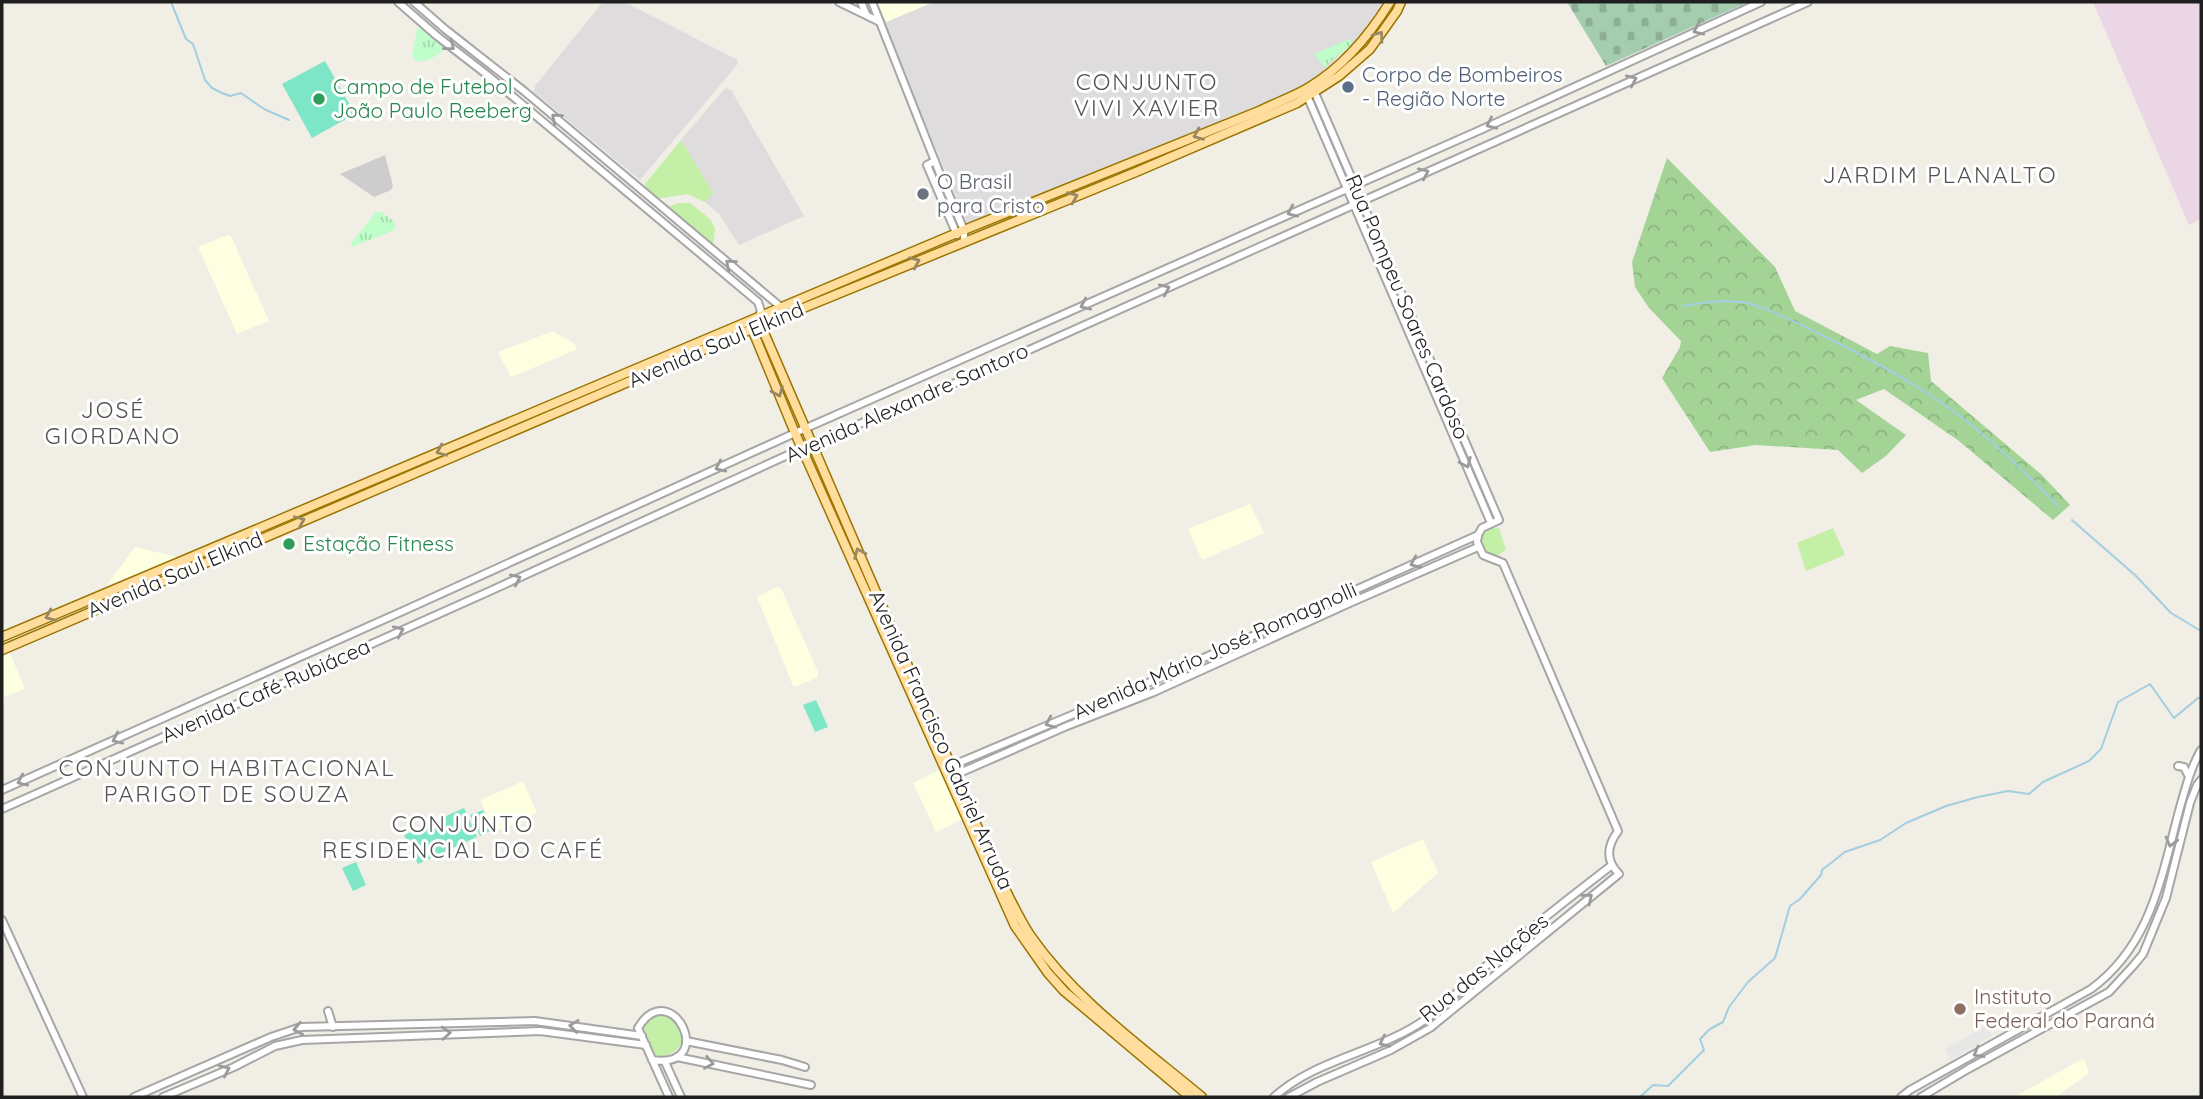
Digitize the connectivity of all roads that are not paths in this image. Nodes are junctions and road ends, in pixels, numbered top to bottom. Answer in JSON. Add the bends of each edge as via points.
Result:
{"nodes":[{"id":1,"x":398,"y":2,"type":"edge"},
{"id":2,"x":414,"y":2,"type":"edge"},
{"id":3,"x":839,"y":2,"type":"edge"},
{"id":4,"x":859,"y":2,"type":"edge"},
{"id":5,"x":872,"y":2,"type":"edge"},
{"id":6,"x":1390,"y":2,"type":"edge"},
{"id":7,"x":1401,"y":2,"type":"edge"},
{"id":8,"x":1761,"y":2,"type":"edge"},
{"id":9,"x":1808,"y":2,"type":"edge"},
{"id":10,"x":850,"y":7,"type":"junction"},
{"id":11,"x":866,"y":14,"type":"junction"},
{"id":12,"x":880,"y":22,"type":"junction"},
{"id":13,"x":1337,"y":72,"type":"junction"},
{"id":14,"x":1320,"y":80,"type":"junction"},
{"id":15,"x":1311,"y":96,"type":"junction"},
{"id":16,"x":935,"y":161,"type":"junction"},
{"id":17,"x":1354,"y":185,"type":"junction"},
{"id":18,"x":1346,"y":188,"type":"junction"},
{"id":19,"x":1362,"y":201,"type":"junction"},
{"id":20,"x":1354,"y":205,"type":"junction"},
{"id":21,"x":964,"y":230,"type":"junction"},
{"id":22,"x":955,"y":234,"type":"junction"},
{"id":23,"x":964,"y":241,"type":"junction"},
{"id":24,"x":882,"y":266,"type":"junction"},
{"id":25,"x":886,"y":275,"type":"junction"},
{"id":26,"x":852,"y":279,"type":"junction"},
{"id":27,"x":845,"y":291,"type":"junction"},
{"id":28,"x":782,"y":308,"type":"junction"},
{"id":29,"x":760,"y":322,"type":"junction"},
{"id":30,"x":752,"y":329,"type":"junction"},
{"id":31,"x":529,"y":419,"type":"junction"},
{"id":32,"x":805,"y":429,"type":"junction"},
{"id":33,"x":795,"y":433,"type":"junction"},
{"id":34,"x":812,"y":444,"type":"junction"},
{"id":35,"x":802,"y":449,"type":"junction"},
{"id":36,"x":1491,"y":523,"type":"junction"},
{"id":37,"x":1478,"y":536,"type":"junction"},
{"id":38,"x":1478,"y":547,"type":"junction"},
{"id":39,"x":447,"y":591,"type":"joint"},
{"id":40,"x":454,"y":607,"type":"joint"},
{"id":41,"x":2,"y":636,"type":"edge"},
{"id":42,"x":2,"y":650,"type":"edge"},
{"id":43,"x":2201,"y":750,"type":"edge"},
{"id":44,"x":2198,"y":763,"type":"edge"},
{"id":45,"x":947,"y":766,"type":"junction"},
{"id":46,"x":2178,"y":766,"type":"dead end"},
{"id":47,"x":955,"y":775,"type":"junction"},
{"id":48,"x":2189,"y":777,"type":"junction"},
{"id":49,"x":2201,"y":780,"type":"edge"},
{"id":50,"x":2,"y":790,"type":"edge"},
{"id":51,"x":2,"y":809,"type":"edge"},
{"id":52,"x":1612,"y":865,"type":"junction"},
{"id":53,"x":1599,"y":875,"type":"junction"},
{"id":54,"x":1606,"y":884,"type":"junction"},
{"id":55,"x":2,"y":920,"type":"edge"},
{"id":56,"x":328,"y":1011,"type":"dead end"},
{"id":57,"x":333,"y":1027,"type":"junction"},
{"id":58,"x":642,"y":1036,"type":"junction"},
{"id":59,"x":686,"y":1041,"type":"junction"},
{"id":60,"x":646,"y":1045,"type":"junction"},
{"id":61,"x":745,"y":1053,"type":"junction"},
{"id":62,"x":677,"y":1057,"type":"junction"},
{"id":63,"x":652,"y":1060,"type":"junction"},
{"id":64,"x":665,"y":1062,"type":"junction"},
{"id":65,"x":806,"y":1068,"type":"dead end"},
{"id":66,"x":741,"y":1069,"type":"junction"},
{"id":67,"x":811,"y":1085,"type":"dead end"},
{"id":68,"x":83,"y":1097,"type":"edge"},
{"id":69,"x":134,"y":1097,"type":"edge"},
{"id":70,"x":163,"y":1097,"type":"edge"},
{"id":71,"x":670,"y":1097,"type":"edge"},
{"id":72,"x":681,"y":1097,"type":"edge"},
{"id":73,"x":1190,"y":1097,"type":"edge"},
{"id":74,"x":1202,"y":1097,"type":"edge"},
{"id":75,"x":1274,"y":1097,"type":"edge"},
{"id":76,"x":1289,"y":1097,"type":"edge"},
{"id":77,"x":1901,"y":1097,"type":"edge"},
{"id":78,"x":1921,"y":1097,"type":"edge"}],
"edges":[{"from":1,"to":29,"type":"street","one_way":true,"via":[[758,302]]},
{"from":28,"to":2,"type":"street","one_way":true},
{"from":3,"to":10,"type":"street"},
{"from":4,"to":10,"type":"street"},
{"from":4,"to":11,"type":"street"},
{"from":5,"to":12,"type":"street"},
{"from":6,"to":13,"type":"main road","name":"Avenida Saul Elkind"},
{"from":13,"to":7,"type":"main road","name":"Avenida Saul Elkind","one_way":true,"via":[[1370,49]]},
{"from":8,"to":17,"type":"street","name":"Avenida Alexandre Santoro","one_way":true},
{"from":19,"to":9,"type":"street","name":"Avenida Alexandre Santoro","one_way":true},
{"from":10,"to":11,"type":"street"},
{"from":11,"to":12,"type":"street"},
{"from":12,"to":16,"type":"street"},
{"from":13,"to":14,"type":"main road","name":"Avenida Saul Elkind"},
{"from":13,"to":15,"type":"main road","name":"Avenida Saul Elkind"},
{"from":14,"to":15,"type":"main road","via":[[1308,91]]},
{"from":14,"to":21,"type":"main road","name":"Avenida Saul Elkind","one_way":true,"via":[[1259,111]]},
{"from":15,"to":17,"type":"street","name":"Rua Pompeu Soares Cardoso"},
{"from":15,"to":18,"type":"street","name":"Rua Pompeu Soares Cardoso"},
{"from":23,"to":15,"type":"main road","name":"Avenida Saul Elkind","one_way":true},
{"from":16,"to":21,"type":"street"},
{"from":16,"to":22,"type":"street","via":[[927,165]]},
{"from":17,"to":18,"type":"street","name":"Avenida Alexandre Santoro"},
{"from":17,"to":19,"type":"street","name":"Rua Pompeu Soares Cardoso"},
{"from":18,"to":20,"type":"street","name":"Rua Pompeu Soares Cardoso"},
{"from":18,"to":32,"type":"street","name":"Avenida Alexandre Santoro","one_way":true},
{"from":19,"to":20,"type":"street","name":"Avenida Alexandre Santoro"},
{"from":19,"to":36,"type":"street","name":"Rua Pompeu Soares Cardoso","via":[[1499,520]]},
{"from":34,"to":20,"type":"street","name":"Avenida Alexandre Santoro","one_way":true},
{"from":20,"to":36,"type":"street","name":"Rua Pompeu Soares Cardoso","one_way":true},
{"from":21,"to":22,"type":"main road","name":"Avenida Saul Elkind"},
{"from":21,"to":23,"type":"street"},
{"from":22,"to":23,"type":"street"},
{"from":22,"to":24,"type":"main road","name":"Avenida Saul Elkind"},
{"from":25,"to":23,"type":"main road","name":"Avenida Saul Elkind","one_way":true},
{"from":24,"to":25,"type":"main road"},
{"from":24,"to":26,"type":"main road","name":"Avenida Saul Elkind"},
{"from":25,"to":27,"type":"main road","name":"Avenida Saul Elkind"},
{"from":26,"to":27,"type":"main road","via":[[856,284]]},
{"from":26,"to":28,"type":"main road","name":"Avenida Saul Elkind"},
{"from":27,"to":29,"type":"main road","name":"Avenida Saul Elkind"},
{"from":28,"to":29,"type":"main road","name":"Avenida Saul Elkind"},
{"from":29,"to":30,"type":"main road"},
{"from":29,"to":31,"type":"main road","name":"Avenida Saul Elkind"},
{"from":29,"to":32,"type":"main road","name":"Avenida Francisco Gabriel Arruda"},
{"from":30,"to":31,"type":"main road","name":"Avenida Saul Elkind"},
{"from":30,"to":33,"type":"main road","name":"Avenida Francisco Gabriel Arruda","one_way":true},
{"from":31,"to":41,"type":"main road","name":"Avenida Saul Elkind","one_way":true},
{"from":42,"to":31,"type":"main road","name":"Avenida Saul Elkind","one_way":true},
{"from":32,"to":33,"type":"street","name":"Avenida Alexandre Santoro"},
{"from":32,"to":34,"type":"main road","name":"Avenida Francisco Gabriel Arruda"},
{"from":33,"to":35,"type":"main road","name":"Avenida Francisco Gabriel Arruda"},
{"from":33,"to":39,"type":"street","name":"Avenida Alexandre Santoro","one_way":true},
{"from":34,"to":35,"type":"street","name":"Avenida Alexandre Santoro"},
{"from":45,"to":34,"type":"main road","name":"Avenida Francisco Gabriel Arruda","one_way":true},
{"from":40,"to":35,"type":"street","name":"Avenida Alexandre Santoro","one_way":true},
{"from":35,"to":45,"type":"main road","name":"Avenida Francisco Gabriel Arruda"},
{"from":36,"to":37,"type":"street"},
{"from":37,"to":38,"type":"street"},
{"from":37,"to":45,"type":"street","name":"Avenida Mário José Romagnolli","one_way":true,"via":[[1162,677]]},
{"from":38,"to":47,"type":"street","name":"Avenida Mário José Romagnolli"},
{"from":38,"to":52,"type":"street","via":[[1486,557],[1503,563],[1618,831],[1609,849]]},
{"from":39,"to":50,"type":"street","name":"Avenida Café Rubiácea","one_way":true},
{"from":51,"to":40,"type":"street","name":"Avenida Café Rubiácea","one_way":true},
{"from":43,"to":44,"type":"street"},
{"from":44,"to":48,"type":"street"},
{"from":45,"to":47,"type":"main road","name":"Avenida Francisco Gabriel Arruda"},
{"from":45,"to":73,"type":"main road","name":"Avenida Francisco Gabriel Arruda","via":[[1015,926],[1048,973]]},
{"from":46,"to":48,"type":"street","via":[[2184,767]]},
{"from":47,"to":74,"type":"main road","name":"Avenida Francisco Gabriel Arruda","via":[[999,877],[1043,952],[1088,1001]]},
{"from":48,"to":77,"type":"street","one_way":true,"via":[[2156,896],[2122,961],[2091,989]]},
{"from":49,"to":78,"type":"street","via":[[2190,803],[2166,898],[2143,954],[2133,966],[2109,992]]},
{"from":52,"to":53,"type":"street","name":"Rua das Nações"},
{"from":52,"to":54,"type":"street","name":"Rua das Nações","via":[[1619,874]]},
{"from":53,"to":54,"type":"street"},
{"from":53,"to":75,"type":"street","name":"Rua das Nações","one_way":true,"via":[[1426,1019],[1313,1072]]},
{"from":76,"to":54,"type":"street","name":"Rua das Nações","one_way":true,"via":[[1430,1028]]},
{"from":55,"to":68,"type":"street"},
{"from":56,"to":57,"type":"street"},
{"from":58,"to":57,"type":"street","one_way":true,"via":[[536,1021]]},
{"from":57,"to":69,"type":"street","one_way":true,"via":[[292,1029]]},
{"from":58,"to":59,"type":"street","via":[[638,1028],[643,1020],[660,1011],[679,1019]]},
{"from":58,"to":60,"type":"street"},
{"from":59,"to":61,"type":"street"},
{"from":59,"to":62,"type":"street"},
{"from":60,"to":63,"type":"street"},
{"from":70,"to":60,"type":"street","one_way":true,"via":[[275,1046],[302,1040],[540,1031]]},
{"from":61,"to":65,"type":"street"},
{"from":61,"to":66,"type":"street"},
{"from":62,"to":64,"type":"street"},
{"from":62,"to":66,"type":"street","one_way":true},
{"from":63,"to":64,"type":"street"},
{"from":63,"to":71,"type":"street"},
{"from":64,"to":72,"type":"street"},
{"from":66,"to":67,"type":"street"}]}
